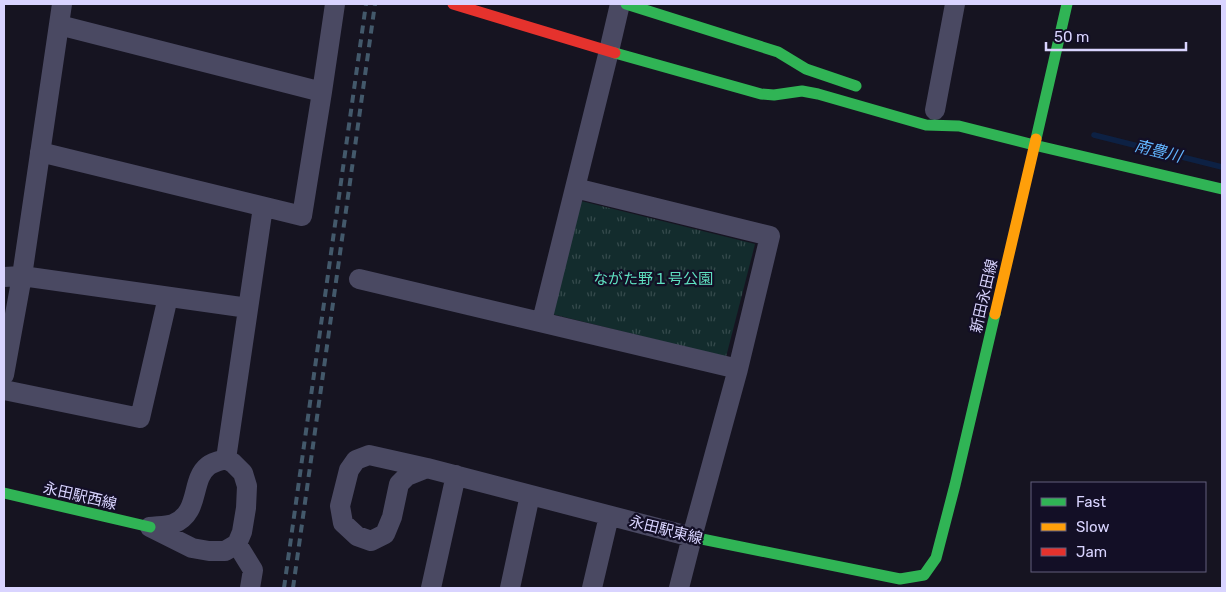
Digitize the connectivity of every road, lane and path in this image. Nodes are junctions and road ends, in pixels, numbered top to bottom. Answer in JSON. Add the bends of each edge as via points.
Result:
{"nodes":[{"id":1,"x":62,"y":4,"type":"edge"},
{"id":2,"x":335,"y":4,"type":"edge"},
{"id":3,"x":453,"y":4,"type":"edge"},
{"id":4,"x":620,"y":4,"type":"edge"},
{"id":5,"x":626,"y":4,"type":"edge"},
{"id":6,"x":955,"y":4,"type":"edge"},
{"id":7,"x":1067,"y":4,"type":"edge"},
{"id":8,"x":498,"y":5,"type":"dead end"},
{"id":9,"x":472,"y":10,"type":"junction"},
{"id":10,"x":59,"y":25,"type":"junction"},
{"id":11,"x":609,"y":51,"type":"junction"},
{"id":12,"x":868,"y":90,"type":"dead end"},
{"id":13,"x":322,"y":92,"type":"junction"},
{"id":14,"x":944,"y":114,"type":"junction"},
{"id":15,"x":1034,"y":145,"type":"junction"},
{"id":16,"x":40,"y":152,"type":"junction"},
{"id":17,"x":575,"y":188,"type":"junction"},
{"id":18,"x":1222,"y":189,"type":"edge"},
{"id":19,"x":263,"y":207,"type":"junction"},
{"id":20,"x":13,"y":276,"type":"edge"},
{"id":21,"x":360,"y":279,"type":"dead end"},
{"id":22,"x":168,"y":297,"type":"junction"},
{"id":23,"x":248,"y":308,"type":"junction"},
{"id":24,"x":542,"y":321,"type":"junction"},
{"id":25,"x":738,"y":369,"type":"junction"},
{"id":26,"x":4,"y":375,"type":"edge"},
{"id":27,"x":4,"y":390,"type":"edge"},
{"id":28,"x":226,"y":460,"type":"junction"},
{"id":29,"x":427,"y":468,"type":"junction"},
{"id":30,"x":456,"y":475,"type":"junction"},
{"id":31,"x":4,"y":493,"type":"edge"},
{"id":32,"x":530,"y":495,"type":"junction"},
{"id":33,"x":609,"y":516,"type":"junction"},
{"id":34,"x":150,"y":527,"type":"junction"},
{"id":35,"x":692,"y":537,"type":"junction"},
{"id":36,"x":237,"y":544,"type":"junction"},
{"id":37,"x":907,"y":583,"type":"edge"},
{"id":38,"x":250,"y":588,"type":"edge"},
{"id":39,"x":431,"y":588,"type":"edge"},
{"id":40,"x":510,"y":588,"type":"edge"},
{"id":41,"x":592,"y":588,"type":"edge"},
{"id":42,"x":679,"y":588,"type":"edge"}],
"edges":[{"from":1,"to":10,"type":"street"},
{"from":2,"to":13,"type":"street"},
{"from":3,"to":9,"type":"street"},
{"from":4,"to":11,"type":"street"},
{"from":5,"to":12,"type":"street","via":[[778,52],[806,69]]},
{"from":6,"to":14,"type":"street"},
{"from":7,"to":15,"type":"street","name":"新田永田線"},
{"from":8,"to":9,"type":"street"},
{"from":9,"to":11,"type":"street"},
{"from":10,"to":13,"type":"street"},
{"from":10,"to":16,"type":"street"},
{"from":11,"to":14,"type":"street","via":[[761,94],[802,91],[818,94],[926,125]]},
{"from":11,"to":17,"type":"street"},
{"from":13,"to":19,"type":"street","via":[[302,216]]},
{"from":14,"to":15,"type":"street"},
{"from":15,"to":18,"type":"street"},
{"from":15,"to":37,"type":"street","name":"新田永田線","via":[[936,558],[924,576]]},
{"from":16,"to":19,"type":"street"},
{"from":16,"to":20,"type":"street"},
{"from":17,"to":24,"type":"street"},
{"from":17,"to":25,"type":"street","via":[[770,236]]},
{"from":19,"to":23,"type":"street"},
{"from":20,"to":22,"type":"street"},
{"from":20,"to":26,"type":"street"},
{"from":21,"to":24,"type":"street"},
{"from":22,"to":23,"type":"street"},
{"from":22,"to":27,"type":"street","via":[[140,418]]},
{"from":23,"to":28,"type":"street"},
{"from":24,"to":25,"type":"street"},
{"from":25,"to":35,"type":"street"},
{"from":28,"to":34,"type":"street","via":[[206,467],[186,515],[174,523]]},
{"from":28,"to":36,"type":"street","via":[[242,473],[247,486],[245,516]]},
{"from":29,"to":29,"type":"street","name":"永田駅東線","via":[[407,476],[399,484],[385,534],[371,541],[357,536],[344,523],[340,506],[348,470],[356,460],[369,455]]},
{"from":29,"to":30,"type":"street","name":"永田駅東線"},
{"from":30,"to":32,"type":"street","name":"永田駅東線"},
{"from":30,"to":39,"type":"street"},
{"from":31,"to":34,"type":"street","name":"永田駅西線"},
{"from":32,"to":33,"type":"street","name":"永田駅東線"},
{"from":32,"to":40,"type":"street"},
{"from":33,"to":35,"type":"street","name":"永田駅東線"},
{"from":33,"to":41,"type":"street"},
{"from":34,"to":36,"type":"street","via":[[192,548],[225,551]]},
{"from":35,"to":37,"type":"street","name":"永田駅東線"},
{"from":35,"to":42,"type":"street"},
{"from":36,"to":38,"type":"street","via":[[253,570]]}]}
